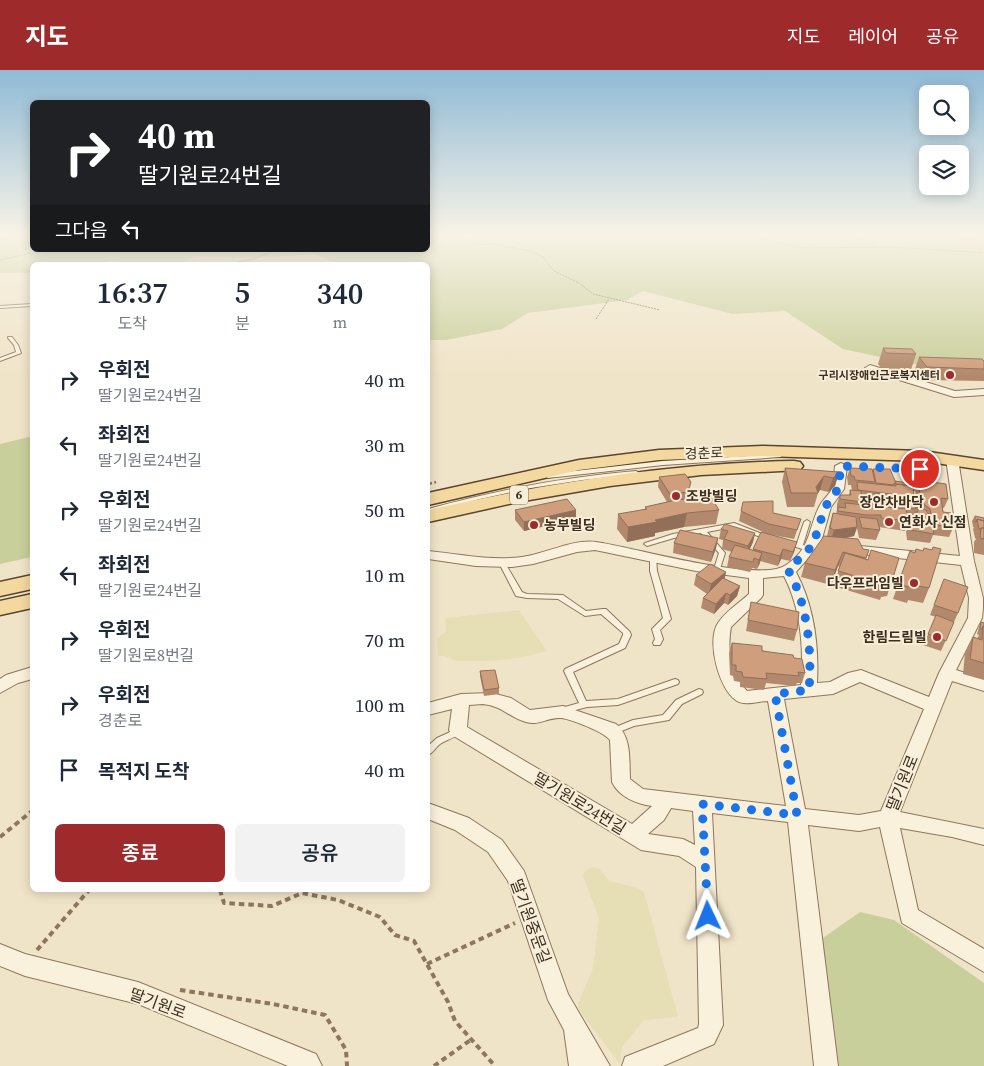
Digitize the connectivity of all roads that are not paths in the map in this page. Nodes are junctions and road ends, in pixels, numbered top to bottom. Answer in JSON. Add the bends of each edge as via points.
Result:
{"nodes":[{"id":1,"x":30,"y":305,"type":"edge"},
{"id":2,"x":0,"y":307,"type":"edge"},
{"id":3,"x":10,"y":338,"type":"dead end"},
{"id":4,"x":0,"y":360,"type":"edge"},
{"id":5,"x":870,"y":368,"type":"dead end"},
{"id":6,"x":984,"y":392,"type":"edge"},
{"id":7,"x":952,"y":465,"type":"junction"},
{"id":8,"x":984,"y":465,"type":"edge"},
{"id":9,"x":841,"y":466,"type":"junction"},
{"id":10,"x":683,"y":470,"type":"junction"},
{"id":11,"x":984,"y":473,"type":"edge"},
{"id":12,"x":833,"y":497,"type":"junction"},
{"id":13,"x":430,"y":499,"type":"edge"},
{"id":14,"x":889,"y":504,"type":"edge"},
{"id":15,"x":430,"y":510,"type":"edge"},
{"id":16,"x":430,"y":516,"type":"edge"},
{"id":17,"x":807,"y":522,"type":"dead end"},
{"id":18,"x":704,"y":531,"type":"junction"},
{"id":19,"x":774,"y":540,"type":"edge"},
{"id":20,"x":783,"y":542,"type":"edge"},
{"id":21,"x":648,"y":544,"type":"dead end"},
{"id":22,"x":807,"y":547,"type":"junction"},
{"id":23,"x":430,"y":555,"type":"edge"},
{"id":24,"x":653,"y":557,"type":"junction"},
{"id":25,"x":968,"y":561,"type":"junction"},
{"id":26,"x":502,"y":563,"type":"junction"},
{"id":27,"x":717,"y":569,"type":"junction"},
{"id":28,"x":788,"y":570,"type":"junction"},
{"id":29,"x":756,"y":575,"type":"junction"},
{"id":30,"x":30,"y":582,"type":"edge"},
{"id":31,"x":0,"y":589,"type":"edge"},
{"id":32,"x":30,"y":601,"type":"edge"},
{"id":33,"x":980,"y":604,"type":"edge"},
{"id":34,"x":0,"y":608,"type":"edge"},
{"id":35,"x":657,"y":643,"type":"dead end"},
{"id":36,"x":30,"y":674,"type":"edge"},
{"id":37,"x":947,"y":674,"type":"junction"},
{"id":38,"x":675,"y":682,"type":"dead end"},
{"id":39,"x":984,"y":685,"type":"edge"},
{"id":40,"x":0,"y":687,"type":"edge"},
{"id":41,"x":809,"y":690,"type":"junction"},
{"id":42,"x":699,"y":692,"type":"dead end"},
{"id":43,"x":775,"y":694,"type":"junction"},
{"id":44,"x":461,"y":700,"type":"junction"},
{"id":45,"x":584,"y":705,"type":"junction"},
{"id":46,"x":934,"y":706,"type":"junction"},
{"id":47,"x":430,"y":708,"type":"edge"},
{"id":48,"x":558,"y":712,"type":"junction"},
{"id":49,"x":458,"y":730,"type":"junction"},
{"id":50,"x":614,"y":731,"type":"junction"},
{"id":51,"x":430,"y":748,"type":"edge"},
{"id":52,"x":666,"y":800,"type":"junction"},
{"id":53,"x":702,"y":804,"type":"junction"},
{"id":54,"x":430,"y":812,"type":"edge"},
{"id":55,"x":797,"y":815,"type":"junction"},
{"id":56,"x":888,"y":818,"type":"junction"},
{"id":57,"x":632,"y":835,"type":"junction"},
{"id":58,"x":984,"y":837,"type":"edge"},
{"id":59,"x":706,"y":862,"type":"junction"},
{"id":60,"x":0,"y":955,"type":"edge"},
{"id":61,"x":984,"y":961,"type":"edge"},
{"id":62,"x":574,"y":1024,"type":"junction"},
{"id":63,"x":310,"y":1066,"type":"edge"},
{"id":64,"x":581,"y":1066,"type":"edge"},
{"id":65,"x":598,"y":1066,"type":"edge"},
{"id":66,"x":634,"y":1066,"type":"edge"},
{"id":67,"x":826,"y":1066,"type":"edge"}],
"edges":[{"from":1,"to":2,"type":"lane"},
{"from":3,"to":4,"type":"lane","via":[[19,353]]},
{"from":5,"to":6,"type":"street","via":[[954,394]]},
{"from":7,"to":8,"type":"main road","name":"경춘로"},
{"from":7,"to":9,"type":"main road","name":"경춘로","number":"6"},
{"from":7,"to":11,"type":"main road","name":"경춘로","number":"6"},
{"from":7,"to":13,"type":"main road","name":"경춘로","via":[[922,456],[763,452],[659,455],[579,466]]},
{"from":7,"to":25,"type":"street","name":"딸기원로"},
{"from":9,"to":10,"type":"main road","name":"경춘로","number":"6"},
{"from":9,"to":12,"type":"street","via":[[838,489]]},
{"from":10,"to":15,"type":"lane","via":[[590,476],[535,484]]},
{"from":10,"to":16,"type":"main road","name":"경춘로","number":"6","via":[[519,495]]},
{"from":12,"to":14,"type":"lane"},
{"from":12,"to":22,"type":"street"},
{"from":17,"to":22,"type":"lane"},
{"from":18,"to":19,"type":"lane","via":[[738,525],[753,534]]},
{"from":18,"to":21,"type":"lane"},
{"from":18,"to":27,"type":"lane","via":[[722,553]]},
{"from":20,"to":22,"type":"lane"},
{"from":22,"to":25,"type":"street"},
{"from":22,"to":28,"type":"street"},
{"from":23,"to":26,"type":"street","via":[[476,563]]},
{"from":24,"to":26,"type":"street","via":[[588,546],[532,560]]},
{"from":24,"to":27,"type":"street"},
{"from":24,"to":35,"type":"lane","via":[[652,566],[667,619],[656,629]]},
{"from":25,"to":33,"type":"street","name":"딸기원로"},
{"from":26,"to":45,"type":"lane","via":[[519,594],[560,597],[586,614],[603,611],[626,632],[622,646],[568,671]]},
{"from":27,"to":29,"type":"street"},
{"from":28,"to":29,"type":"street"},
{"from":28,"to":41,"type":"street","via":[[808,633]]},
{"from":29,"to":43,"type":"street","via":[[756,595],[724,624],[723,666],[743,697]]},
{"from":30,"to":31,"type":"main road"},
{"from":32,"to":34,"type":"main road"},
{"from":33,"to":37,"type":"street","name":"딸기원로"},
{"from":36,"to":40,"type":"street"},
{"from":37,"to":39,"type":"street"},
{"from":37,"to":46,"type":"street","name":"딸기원로"},
{"from":38,"to":45,"type":"lane","via":[[618,702]]},
{"from":41,"to":43,"type":"street"},
{"from":41,"to":46,"type":"street","via":[[833,688],[861,676]]},
{"from":42,"to":50,"type":"lane","via":[[682,700],[666,718],[633,723]]},
{"from":43,"to":55,"type":"street"},
{"from":44,"to":47,"type":"street"},
{"from":44,"to":48,"type":"street","via":[[498,700],[535,718]]},
{"from":44,"to":49,"type":"street"},
{"from":45,"to":48,"type":"lane"},
{"from":46,"to":56,"type":"street","name":"딸기원로"},
{"from":48,"to":50,"type":"street"},
{"from":49,"to":51,"type":"lane","via":[[439,739]]},
{"from":49,"to":57,"type":"street","name":"딸기원로24번길"},
{"from":50,"to":52,"type":"street","via":[[619,740],[619,777],[624,786],[643,797]]},
{"from":52,"to":53,"type":"street"},
{"from":52,"to":57,"type":"street","via":[[657,814]]},
{"from":53,"to":55,"type":"street"},
{"from":53,"to":59,"type":"street"},
{"from":54,"to":62,"type":"street","name":"딸기원중문길","via":[[462,824],[495,846],[517,877],[559,1000]]},
{"from":55,"to":56,"type":"street","via":[[859,823]]},
{"from":55,"to":67,"type":"street"},
{"from":56,"to":58,"type":"street"},
{"from":56,"to":61,"type":"street","name":"딸기원로","via":[[909,916]]},
{"from":57,"to":59,"type":"street","name":"딸기원로24번길","via":[[648,844],[683,848]]},
{"from":59,"to":66,"type":"street","via":[[710,1031],[706,1036]]},
{"from":60,"to":63,"type":"street","name":"딸기원로","via":[[25,965],[138,993],[308,1062]]},
{"from":62,"to":64,"type":"street"},
{"from":62,"to":65,"type":"street","name":"딸기원중문길"}]}
